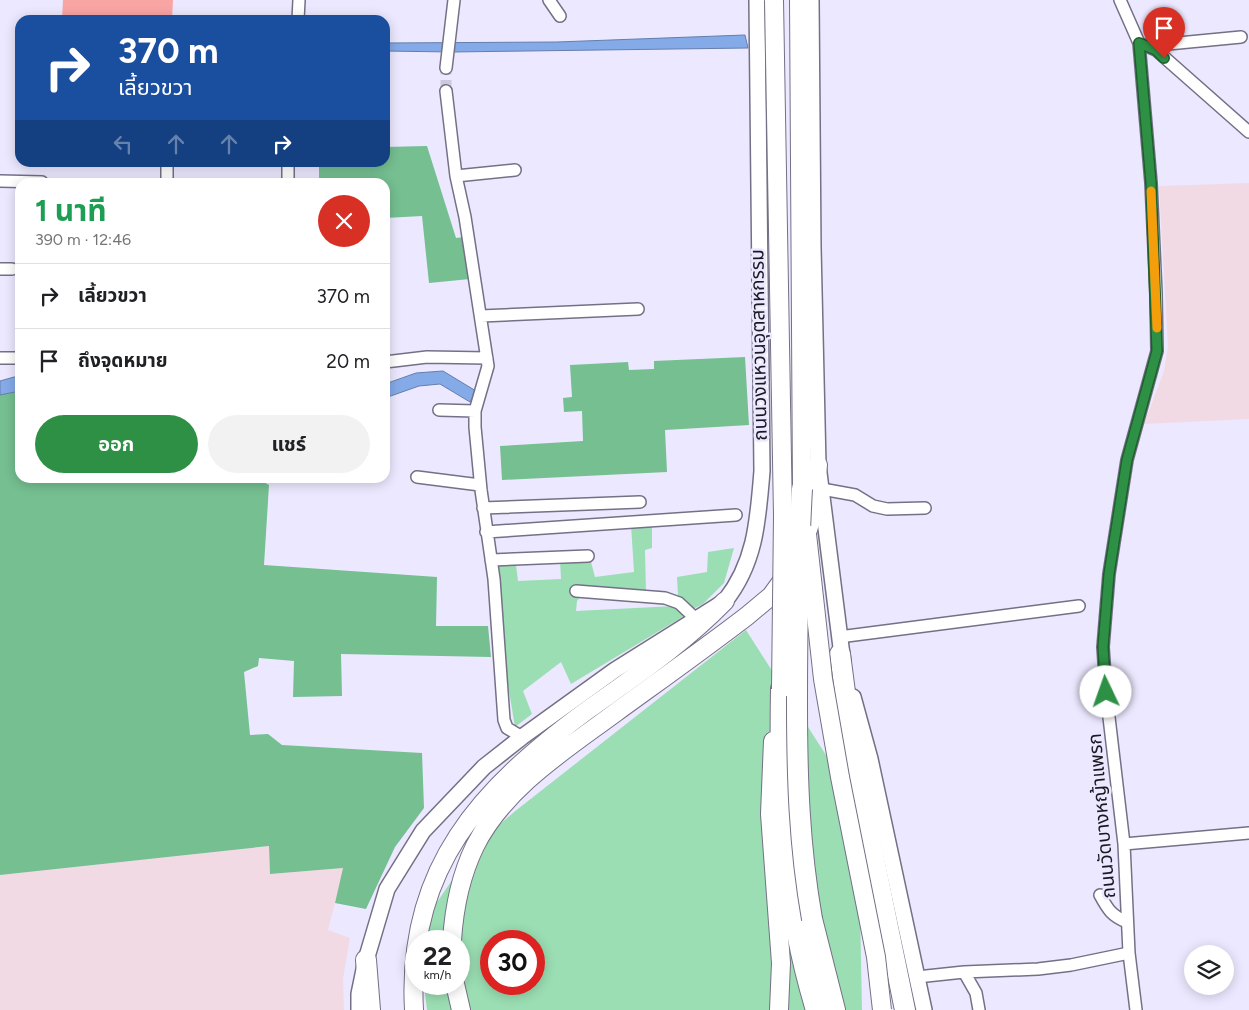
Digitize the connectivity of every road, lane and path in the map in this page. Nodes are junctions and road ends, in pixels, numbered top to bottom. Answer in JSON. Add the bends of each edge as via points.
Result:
{"nodes":[{"id":1,"x":299,"y":0,"type":"edge"},
{"id":2,"x":454,"y":0,"type":"edge"},
{"id":3,"x":549,"y":0,"type":"edge"},
{"id":4,"x":756,"y":0,"type":"edge"},
{"id":5,"x":774,"y":0,"type":"edge"},
{"id":6,"x":799,"y":0,"type":"edge"},
{"id":7,"x":811,"y":0,"type":"edge"},
{"id":8,"x":1120,"y":0,"type":"edge"},
{"id":9,"x":298,"y":15,"type":"edge"},
{"id":10,"x":560,"y":16,"type":"dead end"},
{"id":11,"x":1241,"y":37,"type":"dead end"},
{"id":12,"x":1139,"y":43,"type":"junction"},
{"id":13,"x":1156,"y":50,"type":"junction"},
{"id":14,"x":447,"y":63,"type":"tunnel mouth"},
{"id":15,"x":446,"y":91,"type":"tunnel mouth"},
{"id":16,"x":1249,"y":132,"type":"edge"},
{"id":17,"x":515,"y":170,"type":"dead end"},
{"id":18,"x":456,"y":176,"type":"junction"},
{"id":19,"x":0,"y":181,"type":"edge"},
{"id":20,"x":15,"y":181,"type":"edge"},
{"id":21,"x":0,"y":268,"type":"edge"},
{"id":22,"x":12,"y":269,"type":"dead end"},
{"id":23,"x":638,"y":309,"type":"dead end"},
{"id":24,"x":481,"y":316,"type":"junction"},
{"id":25,"x":0,"y":358,"type":"edge"},
{"id":26,"x":15,"y":358,"type":"edge"},
{"id":27,"x":487,"y":358,"type":"junction"},
{"id":28,"x":390,"y":361,"type":"edge"},
{"id":29,"x":439,"y":410,"type":"dead end"},
{"id":30,"x":475,"y":411,"type":"junction"},
{"id":31,"x":818,"y":464,"type":"junction"},
{"id":32,"x":417,"y":477,"type":"dead end"},
{"id":33,"x":480,"y":485,"type":"junction"},
{"id":34,"x":812,"y":489,"type":"junction"},
{"id":35,"x":640,"y":502,"type":"dead end"},
{"id":36,"x":483,"y":508,"type":"junction"},
{"id":37,"x":925,"y":508,"type":"dead end"},
{"id":38,"x":736,"y":515,"type":"dead end"},
{"id":39,"x":486,"y":532,"type":"junction"},
{"id":40,"x":588,"y":556,"type":"dead end"},
{"id":41,"x":491,"y":560,"type":"junction"},
{"id":42,"x":576,"y":591,"type":"dead end"},
{"id":43,"x":725,"y":601,"type":"junction"},
{"id":44,"x":1079,"y":606,"type":"dead end"},
{"id":45,"x":696,"y":619,"type":"junction"},
{"id":46,"x":839,"y":645,"type":"junction"},
{"id":47,"x":781,"y":689,"type":"junction"},
{"id":48,"x":522,"y":737,"type":"junction"},
{"id":49,"x":1249,"y":833,"type":"edge"},
{"id":50,"x":1124,"y":844,"type":"junction"},
{"id":51,"x":1100,"y":895,"type":"dead end"},
{"id":52,"x":1128,"y":922,"type":"junction"},
{"id":53,"x":453,"y":930,"type":"edge"},
{"id":54,"x":1129,"y":953,"type":"junction"},
{"id":55,"x":366,"y":960,"type":"junction"},
{"id":56,"x":964,"y":972,"type":"junction"},
{"id":57,"x":917,"y":977,"type":"junction"},
{"id":58,"x":458,"y":995,"type":"edge"},
{"id":59,"x":359,"y":1010,"type":"edge"},
{"id":60,"x":370,"y":1010,"type":"edge"},
{"id":61,"x":414,"y":1010,"type":"edge"},
{"id":62,"x":461,"y":1010,"type":"edge"},
{"id":63,"x":779,"y":1010,"type":"edge"},
{"id":64,"x":816,"y":1010,"type":"edge"},
{"id":65,"x":835,"y":1010,"type":"edge"},
{"id":66,"x":882,"y":1010,"type":"edge"},
{"id":67,"x":905,"y":1010,"type":"edge"},
{"id":68,"x":924,"y":1010,"type":"edge"},
{"id":69,"x":979,"y":1010,"type":"edge"},
{"id":70,"x":1136,"y":1010,"type":"edge"}],
"edges":[{"from":1,"to":9,"type":"street"},
{"from":2,"to":14,"type":"street"},
{"from":3,"to":10,"type":"street"},
{"from":4,"to":43,"type":"street","via":[[762,471],[748,564],[738,585]]},
{"from":5,"to":47,"type":"main road","name":"ถนนวงแหวนอุตสาหกรรม","bridge":true,"via":[[783,516]]},
{"from":6,"to":34,"type":"main road"},
{"from":7,"to":31,"type":"street"},
{"from":8,"to":12,"type":"street","name":"ถนนวัดบางหญ้าแพรก"},
{"from":11,"to":13,"type":"street","via":[[1168,44]]},
{"from":12,"to":13,"type":"street"},
{"from":12,"to":50,"type":"street","name":"ถนนวัดบางหญ้าแพรก","via":[[1151,183],[1157,351],[1127,460],[1109,574],[1103,647]]},
{"from":13,"to":16,"type":"street"},
{"from":15,"to":18,"type":"street"},
{"from":17,"to":18,"type":"street"},
{"from":18,"to":24,"type":"street"},
{"from":19,"to":20,"type":"street"},
{"from":21,"to":22,"type":"street"},
{"from":23,"to":24,"type":"street"},
{"from":24,"to":27,"type":"street"},
{"from":25,"to":26,"type":"street"},
{"from":27,"to":28,"type":"street","via":[[427,357]]},
{"from":27,"to":30,"type":"street","via":[[486,380]]},
{"from":29,"to":30,"type":"street"},
{"from":30,"to":33,"type":"street"},
{"from":31,"to":34,"type":"street"},
{"from":31,"to":53,"type":"main road","via":[[805,540],[786,576],[770,596],[747,616],[560,754],[512,797],[476,845],[454,908]]},
{"from":32,"to":33,"type":"street"},
{"from":33,"to":36,"type":"street"},
{"from":34,"to":37,"type":"street","via":[[855,495],[887,510]]},
{"from":34,"to":46,"type":"street"},
{"from":34,"to":65,"type":"highway","bridge":true,"via":[[797,613],[798,815],[812,919]]},
{"from":34,"to":66,"type":"main road","bridge":true,"via":[[823,679],[876,957]]},
{"from":35,"to":36,"type":"street"},
{"from":36,"to":39,"type":"street"},
{"from":38,"to":39,"type":"street"},
{"from":39,"to":41,"type":"street"},
{"from":40,"to":41,"type":"street"},
{"from":41,"to":48,"type":"street","via":[[504,720],[507,728]]},
{"from":42,"to":45,"type":"street","via":[[665,598],[679,603]]},
{"from":43,"to":45,"type":"street"},
{"from":43,"to":61,"type":"main road","via":[[701,626],[652,666],[588,710],[505,778],[479,807],[438,869],[425,902],[416,939],[412,982]]},
{"from":44,"to":46,"type":"street"},
{"from":45,"to":48,"type":"street","via":[[615,670]]},
{"from":46,"to":57,"type":"street","via":[[870,759]]},
{"from":46,"to":67,"type":"highway","via":[[854,760]]},
{"from":47,"to":63,"type":"main road","name":"ถนนวงแหวนอุตสาหกรรม","via":[[770,786],[781,963]]},
{"from":47,"to":64,"type":"highway","via":[[780,772],[786,868],[794,922]]},
{"from":48,"to":55,"type":"street","via":[[484,767],[423,831],[387,889]]},
{"from":49,"to":50,"type":"street"},
{"from":50,"to":52,"type":"street","name":"ถนนวัดบางหญ้าแพรก"},
{"from":51,"to":52,"type":"street","via":[[1108,911]]},
{"from":52,"to":54,"type":"street","name":"ถนนวัดบางหญ้าแพรก"},
{"from":54,"to":56,"type":"street","via":[[1038,969]]},
{"from":54,"to":70,"type":"street","name":"ถนนวัดบางหญ้าแพรก"},
{"from":55,"to":59,"type":"street"},
{"from":55,"to":60,"type":"highway"},
{"from":56,"to":57,"type":"street"},
{"from":56,"to":69,"type":"street","via":[[976,993]]},
{"from":57,"to":68,"type":"street"},
{"from":58,"to":62,"type":"main road"}]}
